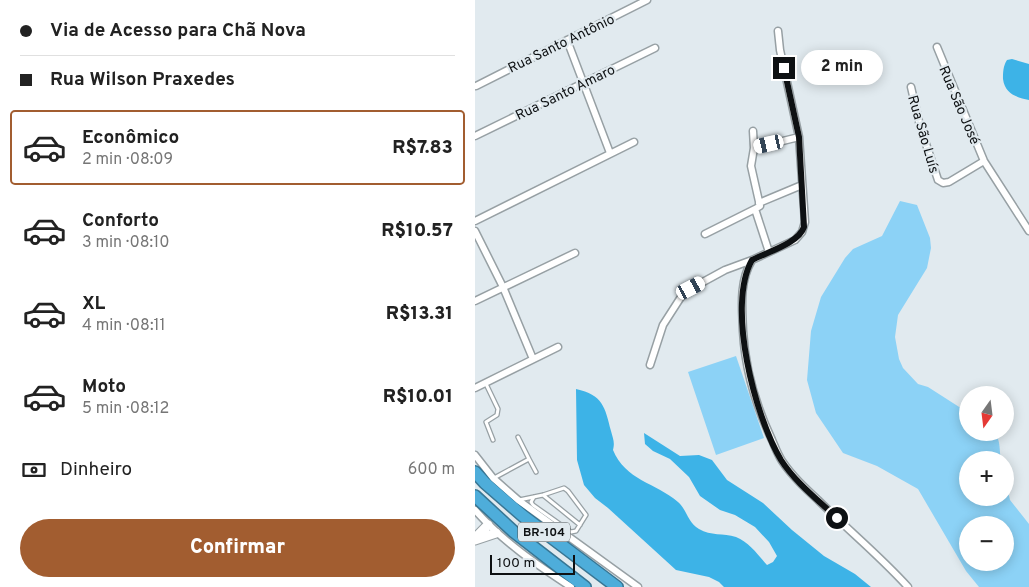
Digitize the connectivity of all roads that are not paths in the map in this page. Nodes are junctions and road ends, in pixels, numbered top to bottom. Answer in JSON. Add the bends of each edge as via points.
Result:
{"nodes":[{"id":1,"x":647,"y":0,"type":"edge"},
{"id":2,"x":778,"y":31,"type":"dead end"},
{"id":3,"x":567,"y":40,"type":"junction"},
{"id":4,"x":937,"y":47,"type":"dead end"},
{"id":5,"x":655,"y":48,"type":"dead end"},
{"id":6,"x":582,"y":82,"type":"junction"},
{"id":7,"x":476,"y":86,"type":"edge"},
{"id":8,"x":911,"y":87,"type":"dead end"},
{"id":9,"x":753,"y":131,"type":"dead end"},
{"id":10,"x":475,"y":136,"type":"edge"},
{"id":11,"x":799,"y":137,"type":"junction"},
{"id":12,"x":634,"y":142,"type":"dead end"},
{"id":13,"x":754,"y":148,"type":"junction"},
{"id":14,"x":610,"y":153,"type":"junction"},
{"id":15,"x":984,"y":161,"type":"junction"},
{"id":16,"x":801,"y":185,"type":"junction"},
{"id":17,"x":757,"y":206,"type":"junction"},
{"id":18,"x":475,"y":221,"type":"edge"},
{"id":19,"x":475,"y":231,"type":"edge"},
{"id":20,"x":1029,"y":231,"type":"edge"},
{"id":21,"x":705,"y":234,"type":"dead end"},
{"id":22,"x":769,"y":252,"type":"junction"},
{"id":23,"x":575,"y":253,"type":"dead end"},
{"id":24,"x":752,"y":260,"type":"junction"},
{"id":25,"x":503,"y":287,"type":"junction"},
{"id":26,"x":475,"y":301,"type":"edge"},
{"id":27,"x":558,"y":347,"type":"dead end"},
{"id":28,"x":533,"y":359,"type":"junction"},
{"id":29,"x":649,"y":364,"type":"dead end"},
{"id":30,"x":486,"y":383,"type":"junction"},
{"id":31,"x":475,"y":388,"type":"edge"},
{"id":32,"x":517,"y":437,"type":"dead end"},
{"id":33,"x":493,"y":440,"type":"dead end"},
{"id":34,"x":475,"y":455,"type":"edge"},
{"id":35,"x":529,"y":458,"type":"junction"},
{"id":36,"x":475,"y":472,"type":"edge"},
{"id":37,"x":537,"y":472,"type":"dead end"},
{"id":38,"x":493,"y":478,"type":"junction"},
{"id":39,"x":543,"y":495,"type":"junction"},
{"id":40,"x":475,"y":496,"type":"edge"},
{"id":41,"x":534,"y":497,"type":"junction"},
{"id":42,"x":518,"y":500,"type":"junction"},
{"id":43,"x":475,"y":510,"type":"edge"},
{"id":44,"x":488,"y":525,"type":"junction"},
{"id":45,"x":580,"y":525,"type":"junction"},
{"id":46,"x":496,"y":533,"type":"junction"},
{"id":47,"x":475,"y":539,"type":"edge"},
{"id":48,"x":571,"y":587,"type":"edge"},
{"id":49,"x":585,"y":587,"type":"edge"},
{"id":50,"x":617,"y":587,"type":"edge"},
{"id":51,"x":638,"y":587,"type":"edge"},
{"id":52,"x":908,"y":587,"type":"edge"}],
"edges":[{"from":1,"to":3,"type":"street","name":"Rua Santo Antônio"},
{"from":2,"to":11,"type":"street","via":[[779,50]]},
{"from":3,"to":6,"type":"street"},
{"from":3,"to":7,"type":"street","name":"Rua Santo Antônio"},
{"from":4,"to":15,"type":"street","name":"Rua São José"},
{"from":5,"to":6,"type":"street","name":"Rua Santo Amaro"},
{"from":6,"to":10,"type":"street","name":"Rua Santo Amaro"},
{"from":6,"to":14,"type":"street"},
{"from":8,"to":15,"type":"street","name":"Rua São Luís","via":[[938,180],[949,182]]},
{"from":9,"to":13,"type":"street"},
{"from":11,"to":13,"type":"street"},
{"from":11,"to":16,"type":"street"},
{"from":12,"to":14,"type":"street"},
{"from":13,"to":17,"type":"street","via":[[751,166]]},
{"from":14,"to":18,"type":"street"},
{"from":15,"to":20,"type":"street","name":"Rua São José"},
{"from":16,"to":17,"type":"street"},
{"from":16,"to":22,"type":"street","via":[[803,232],[795,240]]},
{"from":17,"to":21,"type":"street"},
{"from":17,"to":22,"type":"street"},
{"from":19,"to":25,"type":"street"},
{"from":22,"to":24,"type":"street"},
{"from":23,"to":25,"type":"street"},
{"from":24,"to":29,"type":"street","via":[[725,270],[681,297],[663,325]]},
{"from":24,"to":52,"type":"street","via":[[743,288],[746,353],[758,407],[781,460]]},
{"from":25,"to":26,"type":"street"},
{"from":25,"to":28,"type":"street"},
{"from":27,"to":28,"type":"street"},
{"from":28,"to":30,"type":"street"},
{"from":30,"to":31,"type":"street"},
{"from":30,"to":33,"type":"lane","via":[[498,409],[495,416],[486,422]]},
{"from":32,"to":35,"type":"lane"},
{"from":34,"to":38,"type":"street"},
{"from":35,"to":37,"type":"lane"},
{"from":35,"to":38,"type":"lane"},
{"from":36,"to":50,"type":"highway","number":"BR-104","via":[[523,516]]},
{"from":38,"to":42,"type":"street"},
{"from":39,"to":41,"type":"lane"},
{"from":39,"to":45,"type":"lane"},
{"from":39,"to":45,"type":"lane","via":[[566,489],[585,514]]},
{"from":40,"to":49,"type":"highway","number":"BR-104","via":[[514,532]]},
{"from":41,"to":42,"type":"lane"},
{"from":41,"to":45,"type":"lane","via":[[533,505],[569,531],[576,531]]},
{"from":42,"to":51,"type":"street"},
{"from":43,"to":44,"type":"street"},
{"from":44,"to":46,"type":"street"},
{"from":44,"to":47,"type":"street"},
{"from":46,"to":47,"type":"street"},
{"from":46,"to":48,"type":"street"}]}
